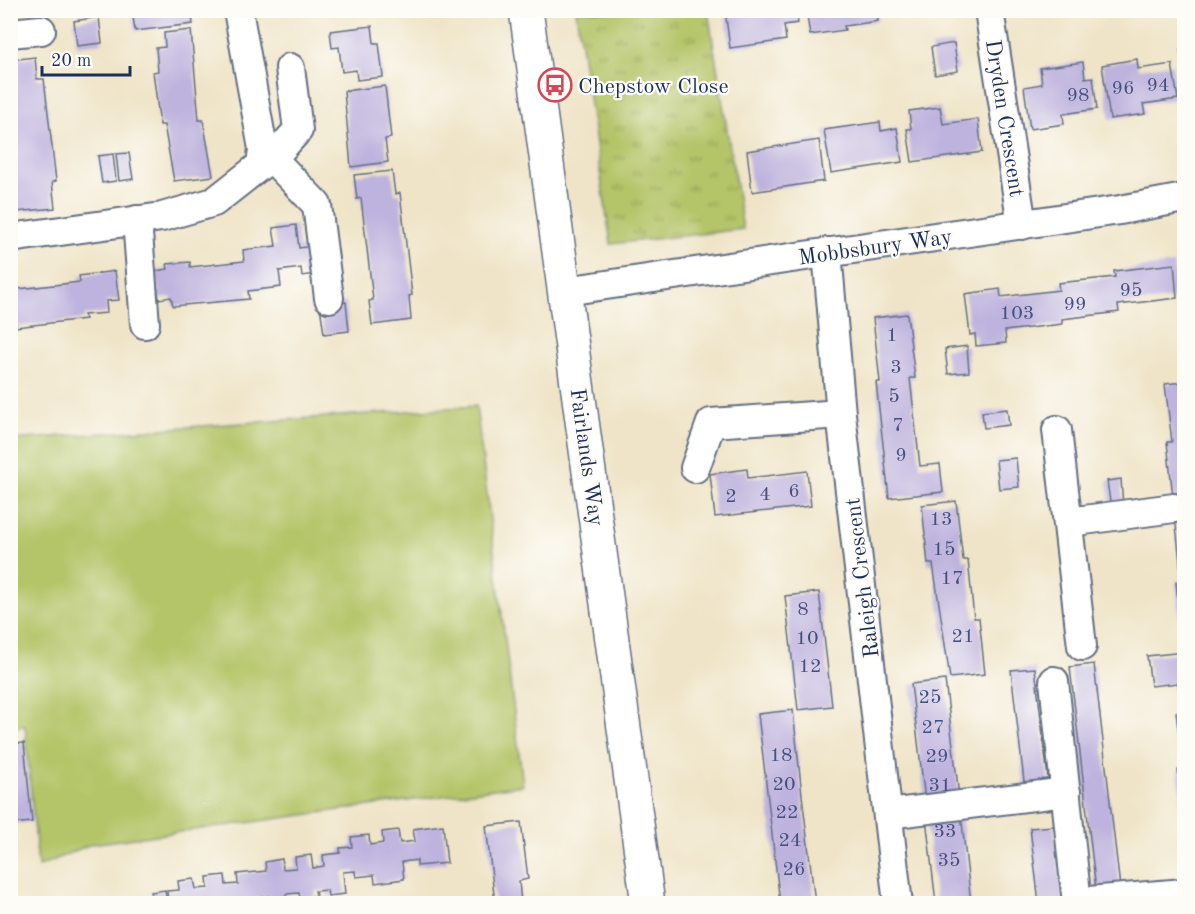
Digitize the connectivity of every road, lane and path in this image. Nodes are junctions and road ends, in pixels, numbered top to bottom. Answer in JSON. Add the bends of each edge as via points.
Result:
{"nodes":[{"id":1,"x":526,"y":10,"type":"edge"},
{"id":2,"x":989,"y":10,"type":"edge"},
{"id":3,"x":246,"y":12,"type":"edge"},
{"id":4,"x":41,"y":30,"type":"dead end"},
{"id":5,"x":10,"y":33,"type":"edge"},
{"id":6,"x":290,"y":68,"type":"dead end"},
{"id":7,"x":268,"y":154,"type":"junction"},
{"id":8,"x":1185,"y":198,"type":"edge"},
{"id":9,"x":137,"y":220,"type":"junction"},
{"id":10,"x":1022,"y":225,"type":"junction"},
{"id":11,"x":10,"y":238,"type":"edge"},
{"id":12,"x":828,"y":252,"type":"junction"},
{"id":13,"x":565,"y":291,"type":"junction"},
{"id":14,"x":329,"y":298,"type":"dead end"},
{"id":15,"x":145,"y":324,"type":"dead end"},
{"id":16,"x":841,"y":414,"type":"junction"},
{"id":17,"x":1057,"y":430,"type":"dead end"},
{"id":18,"x":695,"y":468,"type":"dead end"},
{"id":19,"x":1174,"y":508,"type":"dead end"},
{"id":20,"x":1069,"y":522,"type":"junction"},
{"id":21,"x":1082,"y":646,"type":"dead end"},
{"id":22,"x":1054,"y":681,"type":"dead end"},
{"id":23,"x":1066,"y":792,"type":"junction"},
{"id":24,"x":888,"y":814,"type":"junction"},
{"id":25,"x":1185,"y":893,"type":"edge"},
{"id":26,"x":648,"y":903,"type":"edge"},
{"id":27,"x":898,"y":903,"type":"edge"},
{"id":28,"x":1077,"y":903,"type":"edge"}],
"edges":[{"from":1,"to":13,"type":"main road","name":"Fairlands Way"},
{"from":2,"to":10,"type":"street","name":"Dryden Crescent"},
{"from":3,"to":7,"type":"street"},
{"from":4,"to":5,"type":"street"},
{"from":6,"to":7,"type":"street","via":[[298,130]]},
{"from":7,"to":9,"type":"street","via":[[261,165],[214,202]]},
{"from":7,"to":14,"type":"street","via":[[317,205]]},
{"from":8,"to":10,"type":"street","name":"Mobbsbury Way"},
{"from":9,"to":11,"type":"street"},
{"from":9,"to":15,"type":"street"},
{"from":10,"to":12,"type":"street","name":"Mobbsbury Way"},
{"from":12,"to":13,"type":"street","name":"Mobbsbury Way"},
{"from":12,"to":16,"type":"street","name":"Raleigh Crescent"},
{"from":13,"to":26,"type":"main road","name":"Fairlands Way"},
{"from":16,"to":18,"type":"street","via":[[711,423]]},
{"from":16,"to":24,"type":"street","name":"Raleigh Crescent"},
{"from":17,"to":20,"type":"street"},
{"from":19,"to":20,"type":"street"},
{"from":20,"to":21,"type":"street"},
{"from":22,"to":23,"type":"street"},
{"from":23,"to":24,"type":"street"},
{"from":23,"to":28,"type":"street"},
{"from":24,"to":27,"type":"street","name":"Raleigh Crescent"},
{"from":25,"to":28,"type":"street"}]}
